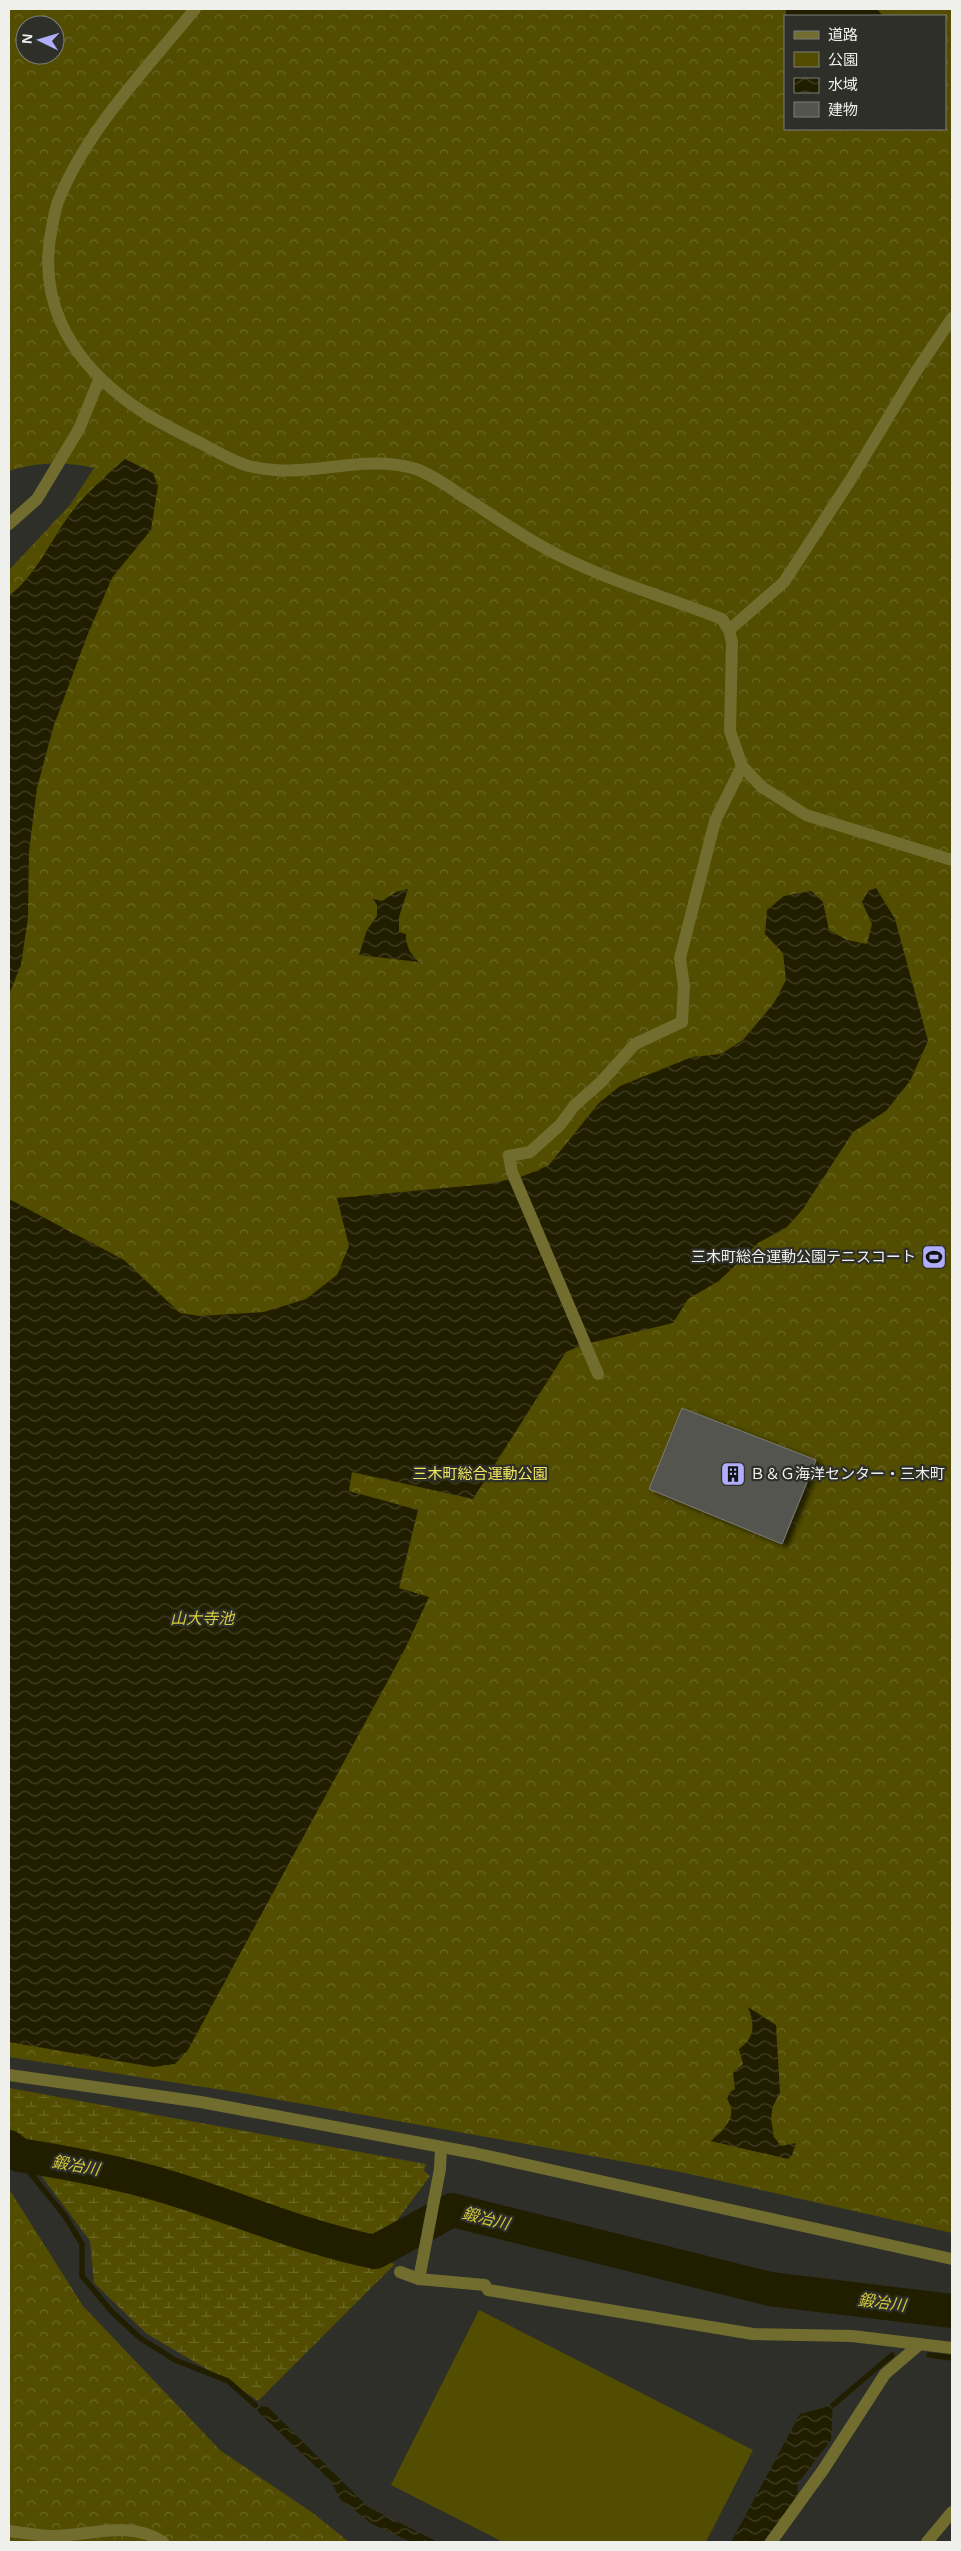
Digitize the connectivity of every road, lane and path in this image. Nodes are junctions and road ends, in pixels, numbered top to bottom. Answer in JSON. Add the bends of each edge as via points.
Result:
{"nodes":[{"id":1,"x":195,"y":9,"type":"edge"},
{"id":2,"x":952,"y":318,"type":"edge"},
{"id":3,"x":100,"y":380,"type":"junction"},
{"id":4,"x":9,"y":524,"type":"edge"},
{"id":5,"x":729,"y":630,"type":"junction"},
{"id":6,"x":742,"y":766,"type":"junction"},
{"id":7,"x":952,"y":860,"type":"edge"},
{"id":8,"x":598,"y":1374,"type":"dead end"},
{"id":9,"x":9,"y":2075,"type":"edge"},
{"id":10,"x":441,"y":2147,"type":"junction"},
{"id":11,"x":952,"y":2259,"type":"edge"},
{"id":12,"x":400,"y":2272,"type":"dead end"},
{"id":13,"x":419,"y":2278,"type":"junction"},
{"id":14,"x":920,"y":2344,"type":"junction"},
{"id":15,"x":952,"y":2348,"type":"edge"},
{"id":16,"x":952,"y":2512,"type":"edge"},
{"id":17,"x":9,"y":2531,"type":"edge"},
{"id":18,"x":163,"y":2542,"type":"edge"},
{"id":19,"x":770,"y":2542,"type":"edge"},
{"id":20,"x":928,"y":2542,"type":"edge"}],
"edges":[{"from":1,"to":3,"type":"street","via":[[108,117],[72,171],[57,202],[49,242],[48,284],[59,321],[79,356]]},
{"from":2,"to":5,"type":"street","via":[[914,373],[784,582]]},
{"from":3,"to":4,"type":"street","via":[[79,430],[37,499]]},
{"from":3,"to":5,"type":"street","via":[[144,414],[248,466],[289,471],[370,462],[394,463],[419,470],[547,549],[722,619]]},
{"from":5,"to":6,"type":"street","via":[[732,642],[730,731]]},
{"from":6,"to":7,"type":"street","via":[[762,787],[806,815]]},
{"from":6,"to":8,"type":"street","via":[[715,821],[680,958],[684,986],[682,1022],[635,1044],[574,1106],[560,1125],[530,1152],[509,1156],[512,1172]]},
{"from":9,"to":10,"type":"street","via":[[166,2096]]},
{"from":10,"to":11,"type":"street"},
{"from":10,"to":13,"type":"street"},
{"from":12,"to":13,"type":"street"},
{"from":13,"to":14,"type":"street","via":[[485,2285],[488,2290],[753,2334],[852,2336]]},
{"from":14,"to":15,"type":"street"},
{"from":14,"to":19,"type":"street","via":[[885,2374],[823,2470]]},
{"from":16,"to":20,"type":"street"},
{"from":17,"to":18,"type":"street","via":[[53,2536],[118,2528],[140,2532]]}]}
